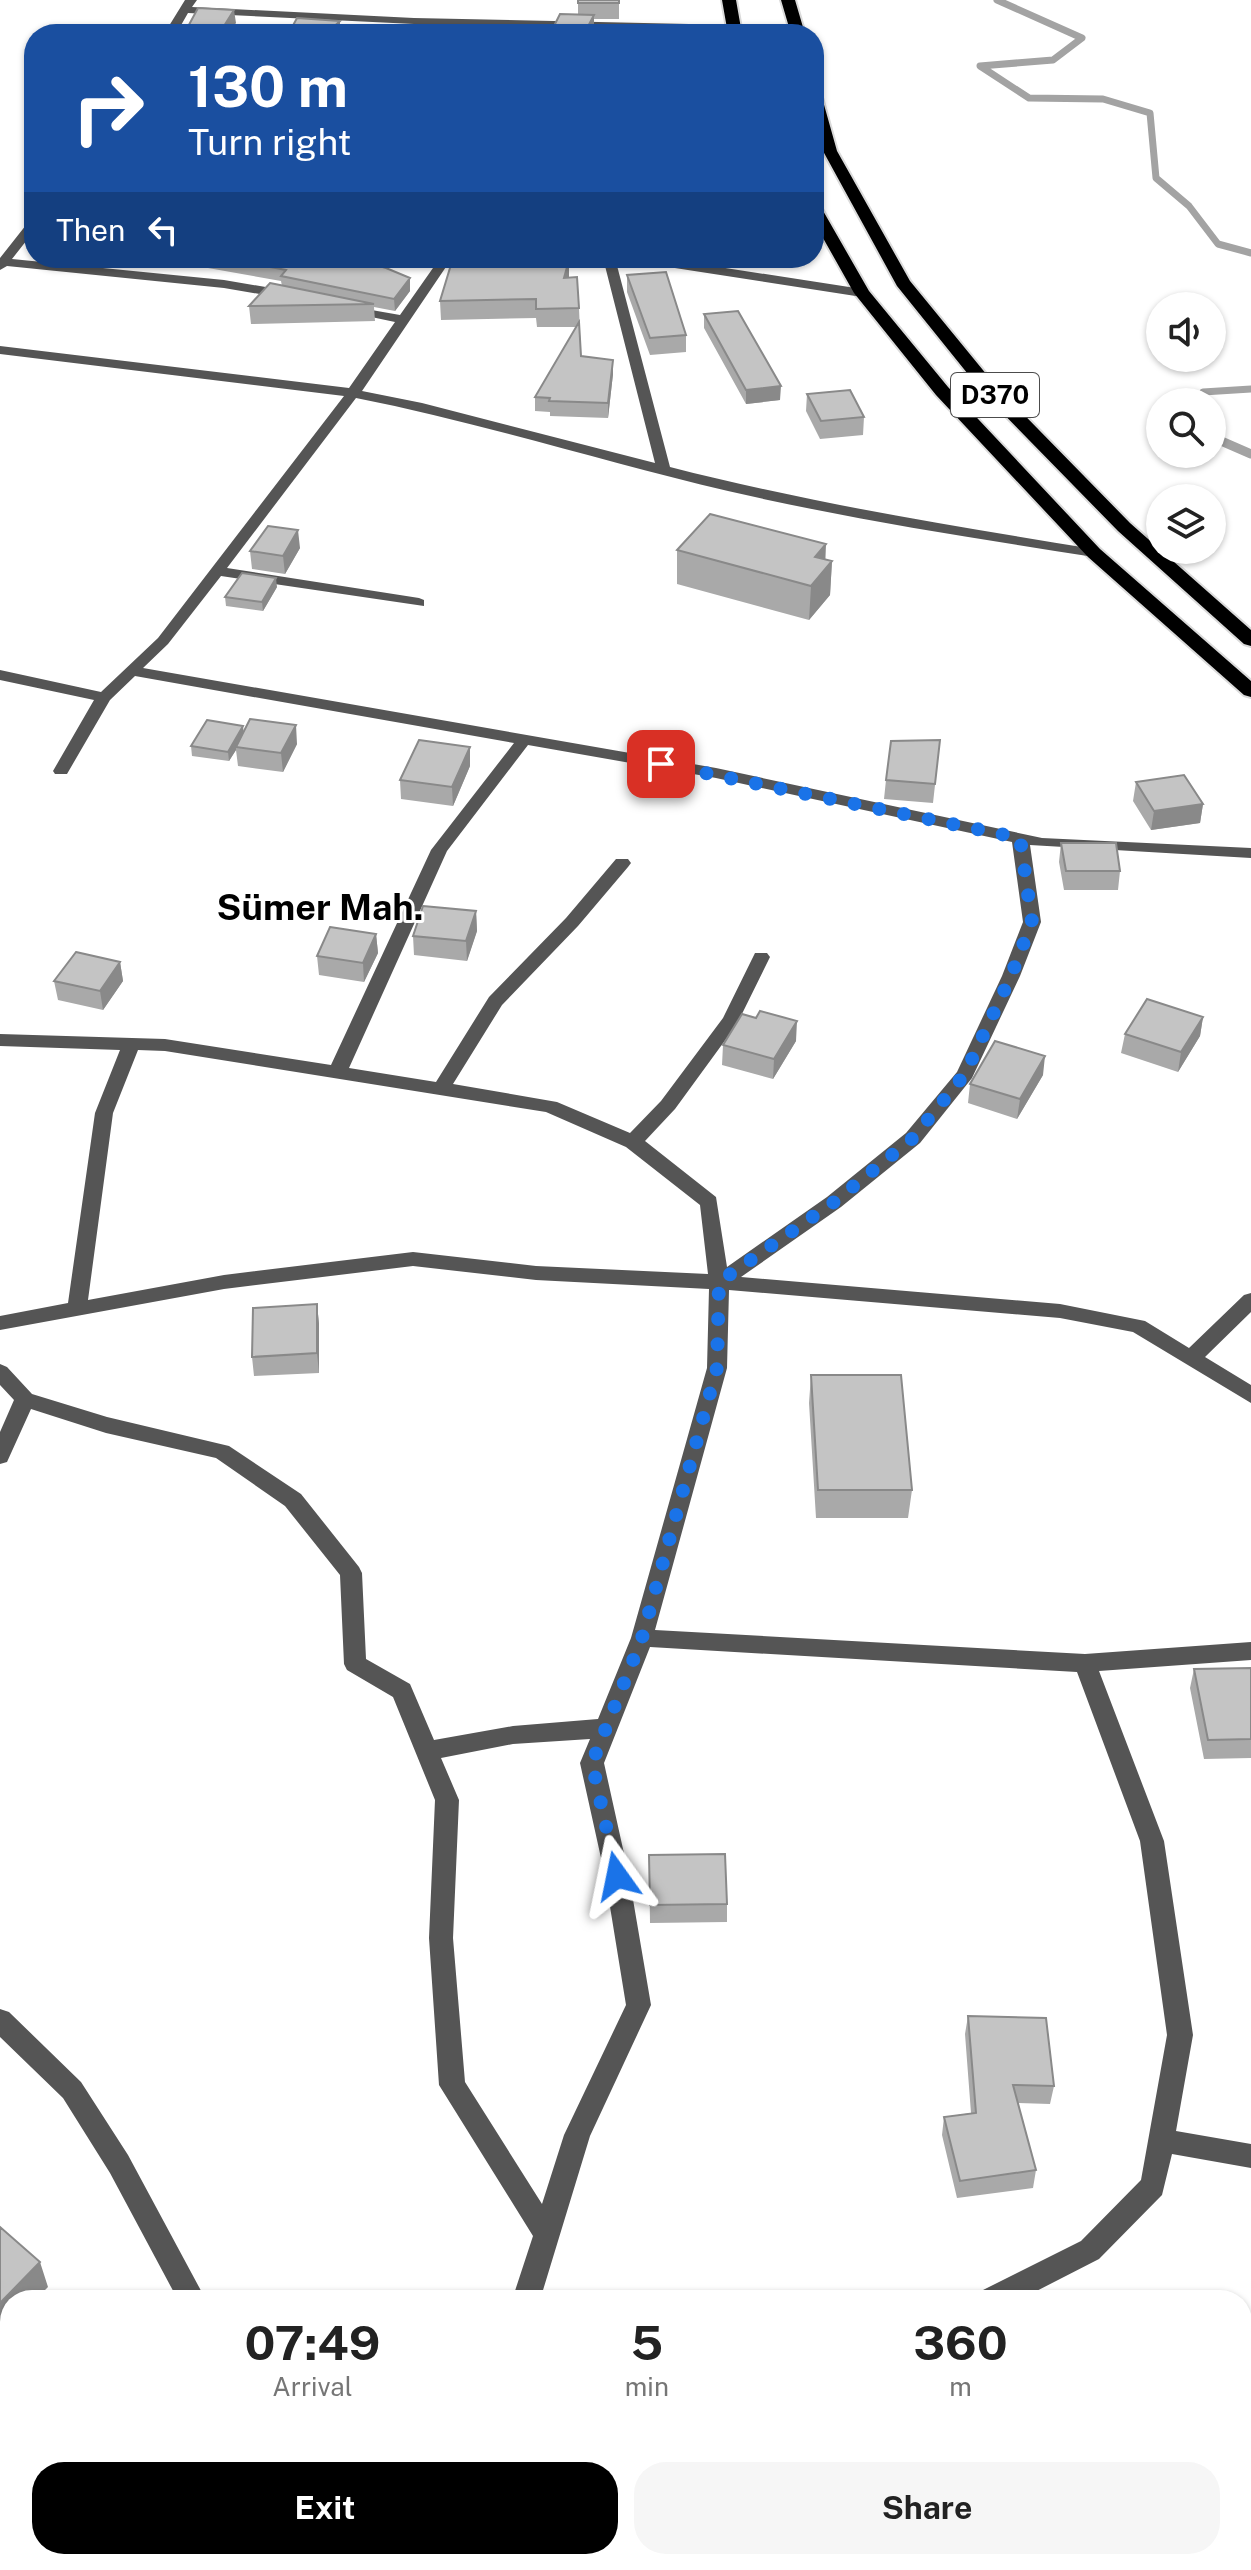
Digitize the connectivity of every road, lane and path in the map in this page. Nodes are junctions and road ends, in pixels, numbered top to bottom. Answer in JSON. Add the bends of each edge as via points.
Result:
{"nodes":[{"id":1,"x":729,"y":0,"type":"edge"},
{"id":2,"x":788,"y":0,"type":"edge"},
{"id":3,"x":188,"y":5,"type":"edge"},
{"id":4,"x":416,"y":16,"type":"junction"},
{"id":5,"x":176,"y":24,"type":"edge"},
{"id":6,"x":413,"y":24,"type":"edge"},
{"id":7,"x":586,"y":24,"type":"edge"},
{"id":8,"x":733,"y":24,"type":"edge"},
{"id":9,"x":795,"y":24,"type":"edge"},
{"id":10,"x":824,"y":130,"type":"edge"},
{"id":11,"x":824,"y":226,"type":"edge"},
{"id":12,"x":24,"y":236,"type":"edge"},
{"id":13,"x":2,"y":264,"type":"edge"},
{"id":14,"x":24,"y":266,"type":"edge"},
{"id":15,"x":46,"y":268,"type":"edge"},
{"id":16,"x":439,"y":268,"type":"edge"},
{"id":17,"x":612,"y":268,"type":"edge"},
{"id":18,"x":701,"y":268,"type":"edge"},
{"id":19,"x":862,"y":293,"type":"junction"},
{"id":20,"x":303,"y":298,"type":"edge"},
{"id":21,"x":330,"y":304,"type":"edge"},
{"id":22,"x":402,"y":319,"type":"junction"},
{"id":23,"x":0,"y":350,"type":"edge"},
{"id":24,"x":353,"y":393,"type":"junction"},
{"id":25,"x":664,"y":471,"type":"junction"},
{"id":26,"x":1094,"y":553,"type":"junction"},
{"id":27,"x":217,"y":571,"type":"junction"},
{"id":28,"x":419,"y":603,"type":"dead end"},
{"id":29,"x":1251,"y":640,"type":"edge"},
{"id":30,"x":131,"y":671,"type":"junction"},
{"id":31,"x":0,"y":675,"type":"edge"},
{"id":32,"x":1251,"y":691,"type":"edge"},
{"id":33,"x":104,"y":697,"type":"junction"},
{"id":34,"x":524,"y":740,"type":"junction"},
{"id":35,"x":61,"y":771,"type":"dead end"},
{"id":36,"x":1020,"y":838,"type":"junction"},
{"id":37,"x":1251,"y":853,"type":"edge"},
{"id":38,"x":622,"y":863,"type":"dead end"},
{"id":39,"x":761,"y":957,"type":"dead end"},
{"id":40,"x":0,"y":1040,"type":"edge"},
{"id":41,"x":131,"y":1044,"type":"junction"},
{"id":42,"x":338,"y":1071,"type":"junction"},
{"id":43,"x":441,"y":1088,"type":"junction"},
{"id":44,"x":633,"y":1142,"type":"junction"},
{"id":45,"x":719,"y":1282,"type":"junction"},
{"id":46,"x":1251,"y":1300,"type":"edge"},
{"id":47,"x":77,"y":1309,"type":"junction"},
{"id":48,"x":0,"y":1323,"type":"edge"},
{"id":49,"x":1191,"y":1358,"type":"junction"},
{"id":50,"x":0,"y":1372,"type":"edge"},
{"id":51,"x":1251,"y":1395,"type":"edge"},
{"id":52,"x":25,"y":1399,"type":"junction"},
{"id":53,"x":0,"y":1456,"type":"edge"},
{"id":54,"x":642,"y":1638,"type":"junction"},
{"id":55,"x":1251,"y":1651,"type":"edge"},
{"id":56,"x":1085,"y":1663,"type":"junction"},
{"id":57,"x":606,"y":1728,"type":"junction"},
{"id":58,"x":427,"y":1751,"type":"junction"},
{"id":59,"x":0,"y":2020,"type":"edge"},
{"id":60,"x":1162,"y":2140,"type":"junction"},
{"id":61,"x":1251,"y":2156,"type":"edge"},
{"id":62,"x":546,"y":2233,"type":"junction"},
{"id":63,"x":187,"y":2290,"type":"edge"},
{"id":64,"x":529,"y":2290,"type":"edge"},
{"id":65,"x":1011,"y":2290,"type":"edge"}],
"edges":[{"from":1,"to":8,"type":"highway"},
{"from":2,"to":9,"type":"highway"},
{"from":3,"to":4,"type":"street"},
{"from":3,"to":5,"type":"street"},
{"from":4,"to":6,"type":"street"},
{"from":4,"to":7,"type":"street"},
{"from":10,"to":29,"type":"highway","number":"D370","via":[[830,151],[903,283],[990,390],[1124,527]]},
{"from":11,"to":19,"type":"highway","number":"D370"},
{"from":12,"to":13,"type":"street"},
{"from":13,"to":14,"type":"street"},
{"from":15,"to":20,"type":"street","via":[[224,284]]},
{"from":16,"to":22,"type":"street"},
{"from":17,"to":25,"type":"street"},
{"from":18,"to":19,"type":"street"},
{"from":19,"to":26,"type":"highway","number":"D370","via":[[942,391]]},
{"from":21,"to":22,"type":"street"},
{"from":22,"to":24,"type":"street"},
{"from":23,"to":24,"type":"street"},
{"from":24,"to":25,"type":"street"},
{"from":24,"to":27,"type":"street"},
{"from":25,"to":26,"type":"street","via":[[909,523]]},
{"from":26,"to":32,"type":"highway","number":"D370"},
{"from":27,"to":28,"type":"street"},
{"from":27,"to":30,"type":"street","via":[[163,641]]},
{"from":30,"to":33,"type":"street"},
{"from":30,"to":34,"type":"street"},
{"from":31,"to":33,"type":"street"},
{"from":33,"to":35,"type":"street"},
{"from":34,"to":36,"type":"street","via":[[716,773]]},
{"from":34,"to":42,"type":"street","via":[[439,850]]},
{"from":36,"to":37,"type":"street"},
{"from":36,"to":45,"type":"street","via":[[1032,922],[965,1074],[913,1138],[834,1202]]},
{"from":38,"to":43,"type":"street","via":[[495,1001]]},
{"from":39,"to":44,"type":"street","via":[[731,1020],[668,1105]]},
{"from":40,"to":41,"type":"street"},
{"from":41,"to":42,"type":"street"},
{"from":41,"to":47,"type":"street","via":[[104,1113]]},
{"from":42,"to":43,"type":"street"},
{"from":43,"to":44,"type":"street","via":[[550,1106]]},
{"from":44,"to":45,"type":"street","via":[[709,1202]]},
{"from":45,"to":47,"type":"street","via":[[536,1273],[413,1259],[224,1282]]},
{"from":45,"to":49,"type":"street","via":[[1060,1311],[1138,1326]]},
{"from":45,"to":54,"type":"street","via":[[717,1368]]},
{"from":46,"to":49,"type":"street"},
{"from":47,"to":48,"type":"street"},
{"from":49,"to":51,"type":"street"},
{"from":50,"to":52,"type":"street"},
{"from":52,"to":53,"type":"street"},
{"from":52,"to":58,"type":"street","via":[[106,1425],[222,1452],[293,1500],[351,1573],[355,1664],[402,1691]]},
{"from":54,"to":56,"type":"street"},
{"from":54,"to":57,"type":"street"},
{"from":55,"to":56,"type":"street"},
{"from":56,"to":60,"type":"street","via":[[1152,1841],[1180,2035]]},
{"from":57,"to":58,"type":"street","via":[[513,1735]]},
{"from":57,"to":62,"type":"street","via":[[592,1763],[639,2005],[577,2135]]},
{"from":58,"to":62,"type":"street","via":[[447,1800],[441,1938],[452,2085]]},
{"from":59,"to":63,"type":"street","via":[[72,2090]]},
{"from":60,"to":61,"type":"street"},
{"from":60,"to":65,"type":"street","via":[[1153,2186],[1090,2250]]},
{"from":62,"to":64,"type":"street"}]}
